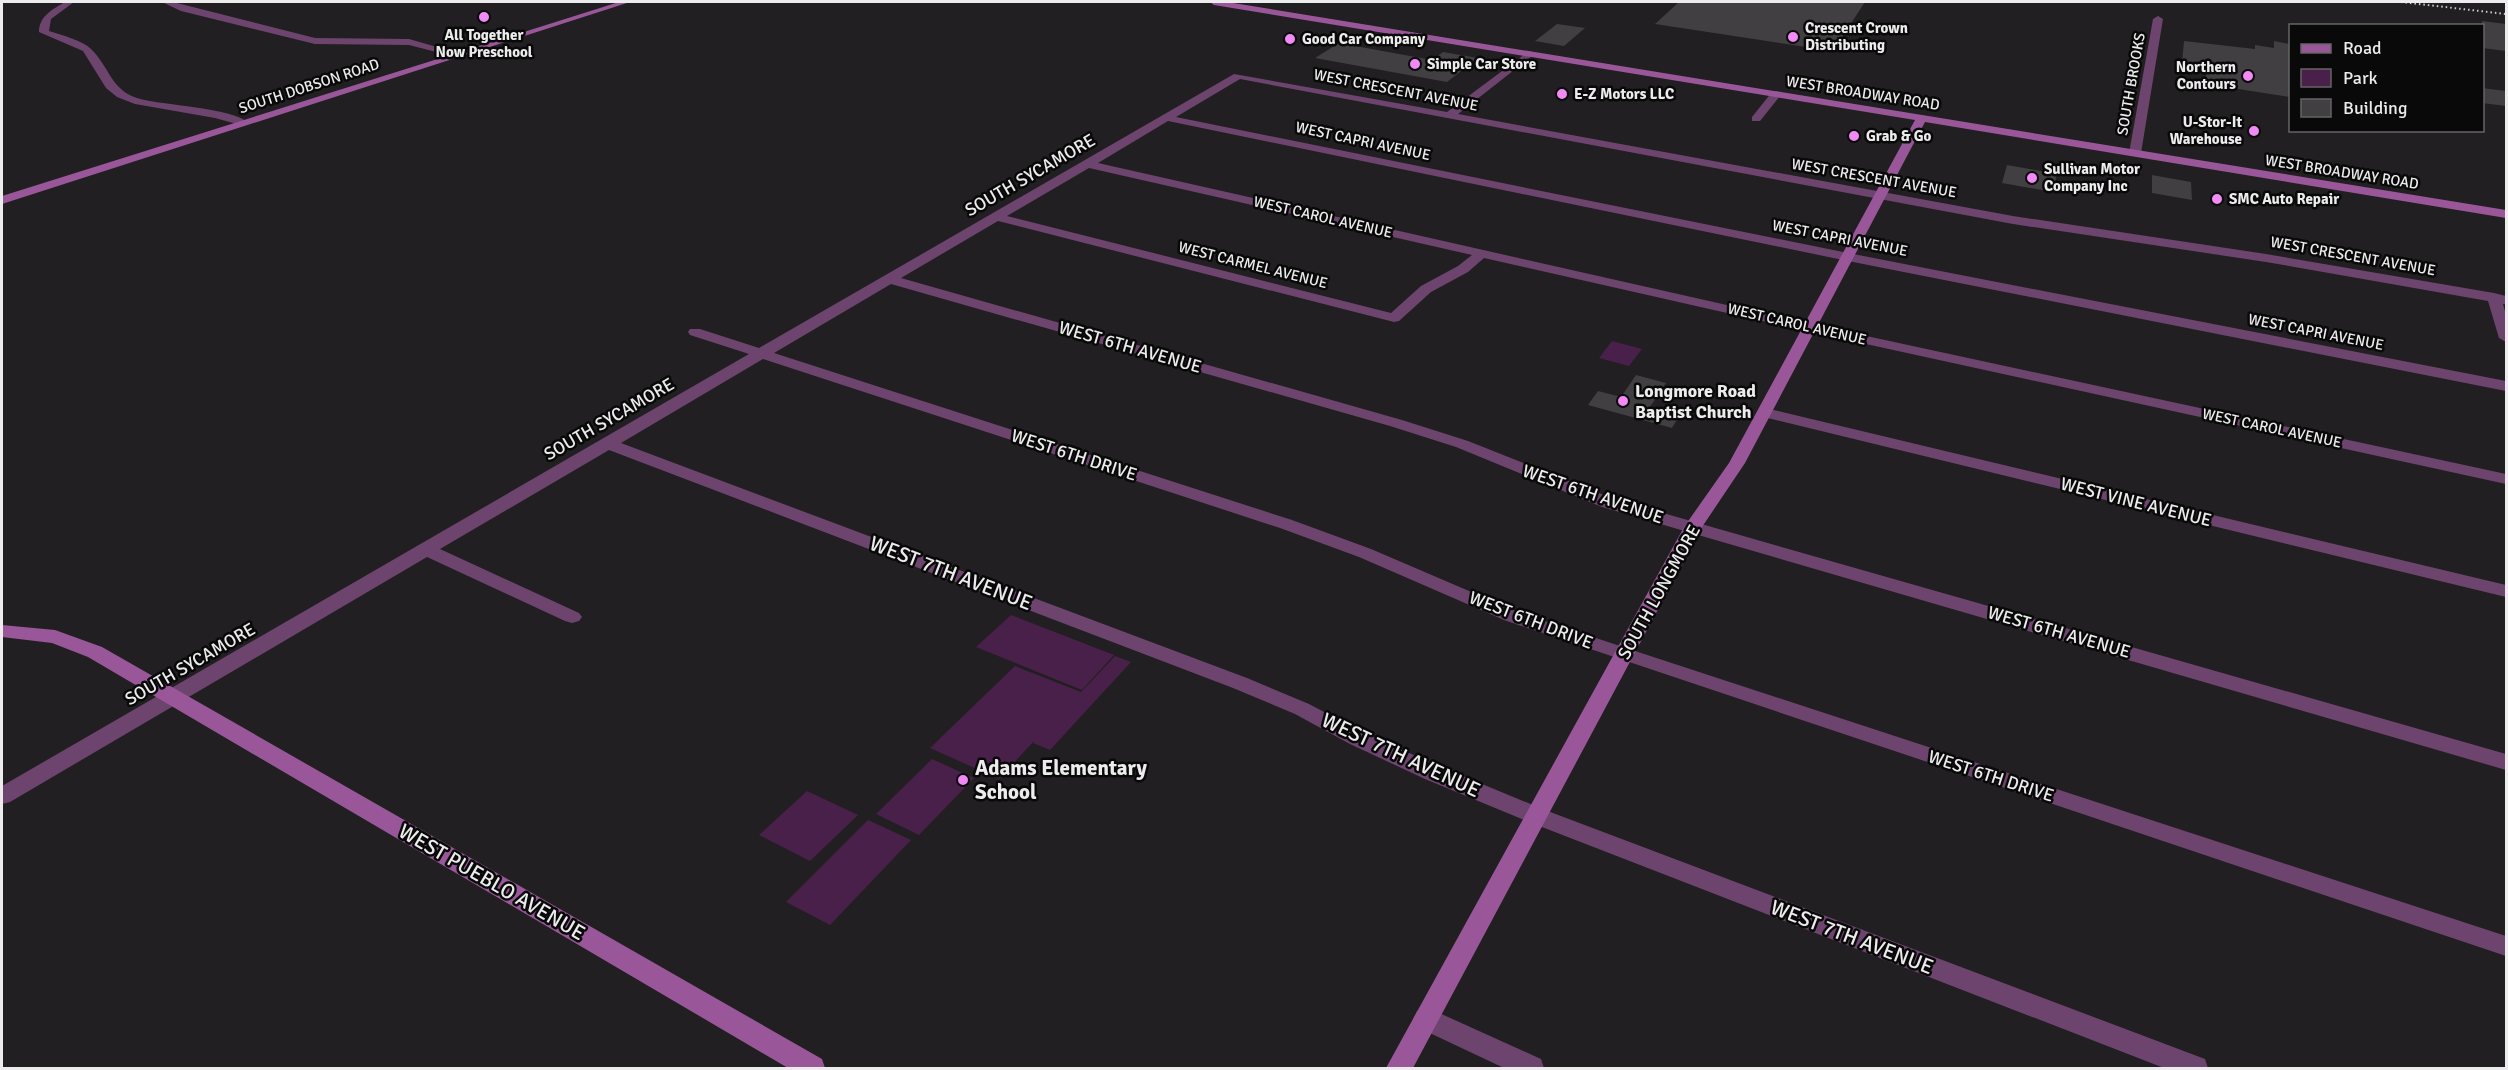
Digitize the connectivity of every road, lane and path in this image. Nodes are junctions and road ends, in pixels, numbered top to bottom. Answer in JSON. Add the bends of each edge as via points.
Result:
{"nodes":[{"id":1,"x":70,"y":2,"type":"edge"},
{"id":2,"x":166,"y":2,"type":"edge"},
{"id":3,"x":626,"y":2,"type":"edge"},
{"id":4,"x":1214,"y":2,"type":"edge"},
{"id":5,"x":2158,"y":19,"type":"dead end"},
{"id":6,"x":1529,"y":54,"type":"junction"},
{"id":7,"x":460,"y":55,"type":"junction"},
{"id":8,"x":1238,"y":76,"type":"joint"},
{"id":9,"x":1776,"y":94,"type":"junction"},
{"id":10,"x":1448,"y":116,"type":"junction"},
{"id":11,"x":1167,"y":118,"type":"junction"},
{"id":12,"x":1922,"y":118,"type":"junction"},
{"id":13,"x":1755,"y":120,"type":"dead end"},
{"id":14,"x":244,"y":123,"type":"junction"},
{"id":15,"x":2135,"y":153,"type":"junction"},
{"id":16,"x":1089,"y":164,"type":"junction"},
{"id":17,"x":1881,"y":196,"type":"junction"},
{"id":18,"x":2,"y":200,"type":"edge"},
{"id":19,"x":2506,"y":214,"type":"edge"},
{"id":20,"x":997,"y":217,"type":"junction"},
{"id":21,"x":1482,"y":253,"type":"junction"},
{"id":22,"x":1848,"y":257,"type":"junction"},
{"id":23,"x":889,"y":279,"type":"junction"},
{"id":24,"x":2500,"y":298,"type":"edge"},
{"id":25,"x":1811,"y":328,"type":"junction"},
{"id":26,"x":695,"y":332,"type":"dead end"},
{"id":27,"x":2506,"y":338,"type":"edge"},
{"id":28,"x":760,"y":353,"type":"junction"},
{"id":29,"x":2506,"y":386,"type":"edge"},
{"id":30,"x":1765,"y":413,"type":"junction"},
{"id":31,"x":608,"y":443,"type":"junction"},
{"id":32,"x":2506,"y":479,"type":"edge"},
{"id":33,"x":1693,"y":527,"type":"junction"},
{"id":34,"x":424,"y":549,"type":"junction"},
{"id":35,"x":2506,"y":591,"type":"edge"},
{"id":36,"x":572,"y":617,"type":"dead end"},
{"id":37,"x":2,"y":631,"type":"edge"},
{"id":38,"x":1625,"y":655,"type":"junction"},
{"id":39,"x":171,"y":698,"type":"junction"},
{"id":40,"x":2506,"y":762,"type":"edge"},
{"id":41,"x":2,"y":796,"type":"edge"},
{"id":42,"x":1537,"y":816,"type":"junction"},
{"id":43,"x":2506,"y":946,"type":"edge"},
{"id":44,"x":1426,"y":1019,"type":"junction"},
{"id":45,"x":812,"y":1068,"type":"edge"},
{"id":46,"x":1399,"y":1068,"type":"edge"},
{"id":47,"x":1532,"y":1068,"type":"edge"},
{"id":48,"x":2195,"y":1068,"type":"edge"}],
"edges":[{"from":1,"to":14,"type":"street","via":[[44,21],[44,32],[86,49],[110,86],[121,95]]},
{"from":2,"to":7,"type":"street","via":[[315,41],[409,42]]},
{"from":3,"to":7,"type":"main road","name":"SOUTH DOBSON ROAD"},
{"from":4,"to":6,"type":"main road","name":"WEST BROADWAY ROAD"},
{"from":5,"to":15,"type":"street","name":"SOUTH BROOKS"},
{"from":6,"to":9,"type":"main road","name":"WEST BROADWAY ROAD"},
{"from":6,"to":10,"type":"street"},
{"from":7,"to":14,"type":"main road","name":"SOUTH DOBSON ROAD"},
{"from":8,"to":10,"type":"street","name":"WEST CRESCENT AVENUE"},
{"from":8,"to":11,"type":"street","name":"SOUTH SYCAMORE"},
{"from":9,"to":12,"type":"main road","name":"WEST BROADWAY ROAD"},
{"from":9,"to":13,"type":"street"},
{"from":10,"to":17,"type":"street","name":"WEST CRESCENT AVENUE"},
{"from":11,"to":16,"type":"street","name":"SOUTH SYCAMORE"},
{"from":11,"to":22,"type":"street","name":"WEST CAPRI AVENUE"},
{"from":12,"to":15,"type":"main road","name":"WEST BROADWAY ROAD"},
{"from":12,"to":17,"type":"main road","name":"SOUTH LONGMORE"},
{"from":14,"to":18,"type":"main road","name":"SOUTH DOBSON ROAD"},
{"from":15,"to":19,"type":"main road","name":"WEST BROADWAY ROAD"},
{"from":16,"to":20,"type":"street","name":"SOUTH SYCAMORE"},
{"from":16,"to":21,"type":"street","name":"WEST CAROL AVENUE"},
{"from":17,"to":22,"type":"main road","name":"SOUTH LONGMORE"},
{"from":17,"to":24,"type":"street","name":"WEST CRESCENT AVENUE"},
{"from":20,"to":21,"type":"street","name":"WEST CARMEL AVENUE","via":[[1394,318],[1426,289]]},
{"from":20,"to":23,"type":"street","name":"SOUTH SYCAMORE"},
{"from":21,"to":25,"type":"street","name":"WEST CAROL AVENUE"},
{"from":22,"to":25,"type":"main road","name":"SOUTH LONGMORE"},
{"from":22,"to":29,"type":"street","name":"WEST CAPRI AVENUE"},
{"from":23,"to":28,"type":"street","name":"SOUTH SYCAMORE"},
{"from":23,"to":33,"type":"street","name":"WEST 6TH AVENUE","via":[[1396,423],[1462,444],[1608,503]]},
{"from":24,"to":27,"type":"street"},
{"from":25,"to":30,"type":"main road","name":"SOUTH LONGMORE"},
{"from":25,"to":32,"type":"street","name":"WEST CAROL AVENUE"},
{"from":26,"to":28,"type":"street","name":"WEST 6TH DRIVE"},
{"from":28,"to":31,"type":"street","name":"SOUTH SYCAMORE"},
{"from":28,"to":38,"type":"street","name":"WEST 6TH DRIVE","via":[[1286,524],[1365,553],[1511,616]]},
{"from":30,"to":33,"type":"main road","name":"SOUTH LONGMORE","via":[[1737,463]]},
{"from":30,"to":35,"type":"street","name":"WEST VINE AVENUE"},
{"from":31,"to":34,"type":"street","name":"SOUTH SYCAMORE"},
{"from":31,"to":42,"type":"street","name":"WEST 7TH AVENUE","via":[[1240,683],[1433,773]]},
{"from":33,"to":38,"type":"main road","name":"SOUTH LONGMORE"},
{"from":33,"to":40,"type":"street","name":"WEST 6TH AVENUE"},
{"from":34,"to":36,"type":"street"},
{"from":34,"to":39,"type":"street","name":"SOUTH SYCAMORE"},
{"from":37,"to":39,"type":"main road","name":"WEST PUEBLO AVENUE","via":[[55,637],[95,652]]},
{"from":38,"to":42,"type":"main road","name":"SOUTH LONGMORE"},
{"from":38,"to":43,"type":"street","name":"WEST 6TH DRIVE"},
{"from":39,"to":41,"type":"street","name":"SOUTH SYCAMORE"},
{"from":39,"to":45,"type":"main road","name":"WEST PUEBLO AVENUE"},
{"from":42,"to":44,"type":"main road","name":"SOUTH LONGMORE"},
{"from":42,"to":48,"type":"street","name":"WEST 7TH AVENUE"},
{"from":44,"to":46,"type":"main road","name":"SOUTH LONGMORE"},
{"from":44,"to":47,"type":"street"}]}
